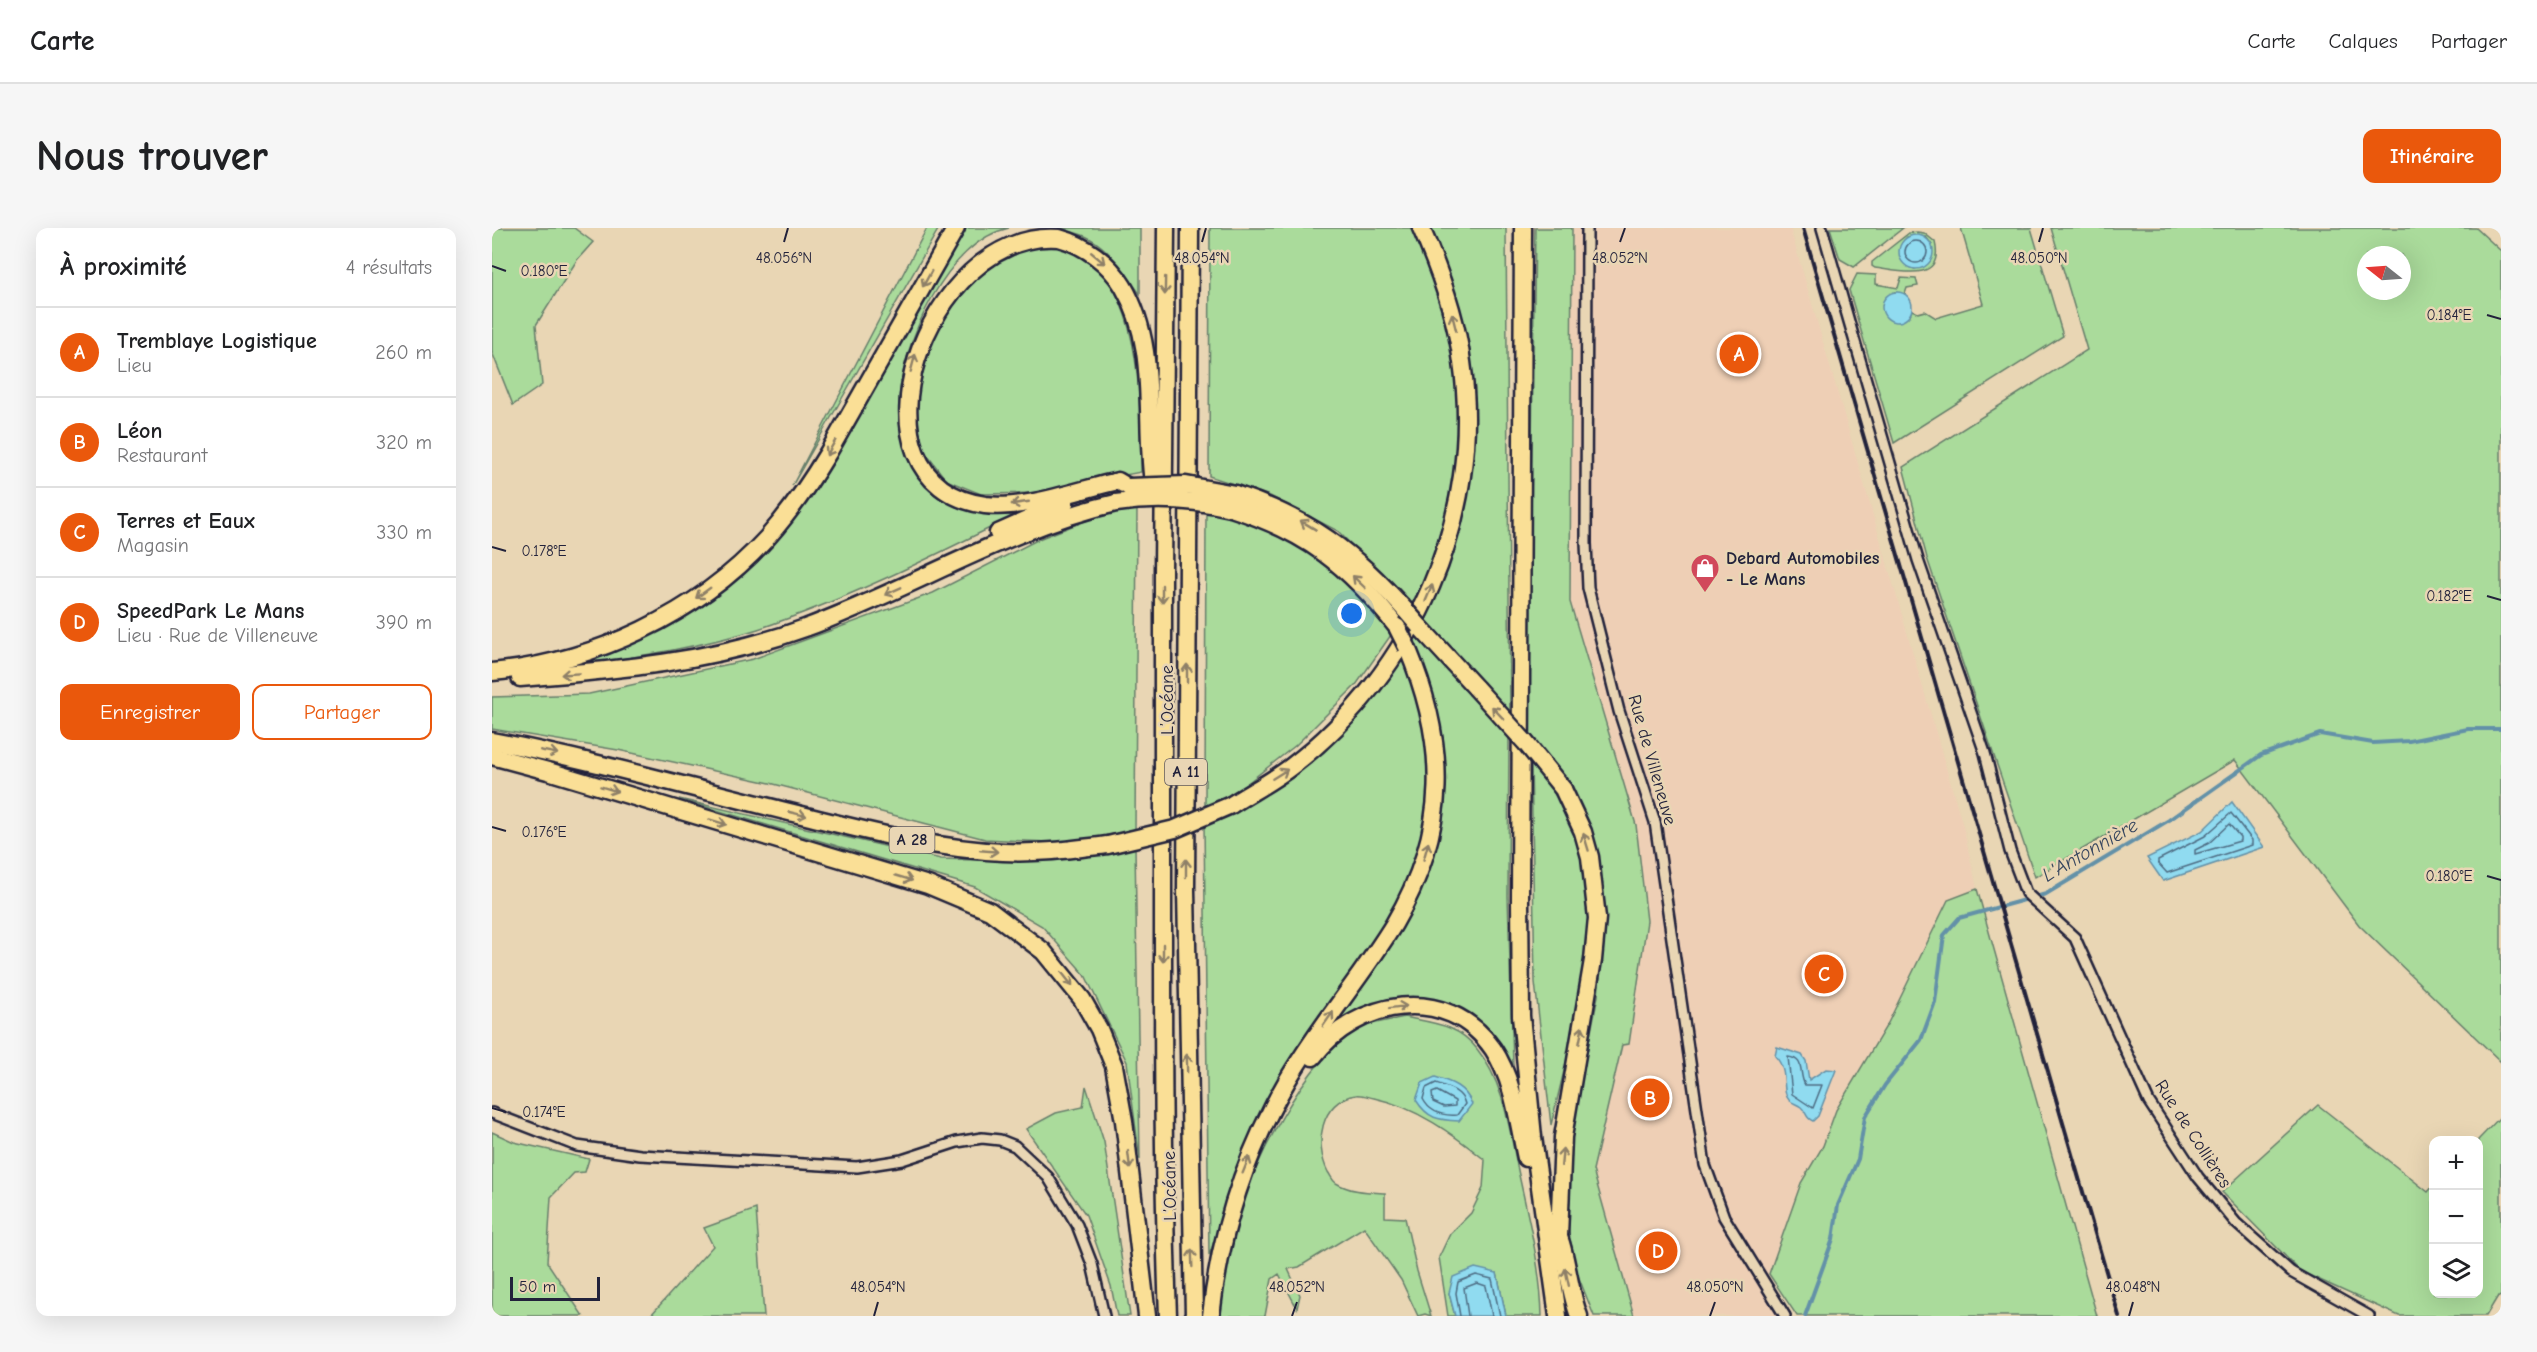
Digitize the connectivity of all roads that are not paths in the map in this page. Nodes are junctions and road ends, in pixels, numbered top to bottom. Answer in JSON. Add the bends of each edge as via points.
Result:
{"nodes":[{"id":1,"x":956,"y":228,"type":"edge"},
{"id":2,"x":1166,"y":228,"type":"edge"},
{"id":3,"x":1190,"y":228,"type":"edge"},
{"id":4,"x":1421,"y":228,"type":"edge"},
{"id":5,"x":1523,"y":228,"type":"edge"},
{"id":6,"x":1587,"y":228,"type":"edge"},
{"id":7,"x":1822,"y":228,"type":"edge"},
{"id":8,"x":1119,"y":490,"type":"junction"},
{"id":9,"x":1233,"y":501,"type":"junction"},
{"id":10,"x":1162,"y":536,"type":"junction"},
{"id":11,"x":492,"y":672,"type":"edge"},
{"id":12,"x":492,"y":680,"type":"edge"},
{"id":13,"x":492,"y":741,"type":"edge"},
{"id":14,"x":492,"y":756,"type":"edge"},
{"id":15,"x":492,"y":1113,"type":"edge"},
{"id":16,"x":1265,"y":1123,"type":"junction"},
{"id":17,"x":1553,"y":1238,"type":"junction"},
{"id":18,"x":1104,"y":1316,"type":"edge"},
{"id":19,"x":1147,"y":1316,"type":"edge"},
{"id":20,"x":1168,"y":1316,"type":"edge"},
{"id":21,"x":1194,"y":1316,"type":"edge"},
{"id":22,"x":1210,"y":1316,"type":"edge"},
{"id":23,"x":1558,"y":1316,"type":"edge"},
{"id":24,"x":1579,"y":1316,"type":"edge"},
{"id":25,"x":1785,"y":1316,"type":"edge"},
{"id":26,"x":2369,"y":1316,"type":"edge"}],
"edges":[{"from":1,"to":11,"type":"highway","one_way":true,"via":[[828,453],[787,515],[756,548],[697,598],[623,639],[531,666]]},
{"from":2,"to":10,"type":"highway","name":"L’Océane","number":"A 11","one_way":true},
{"from":21,"to":3,"type":"highway","name":"L’Océane","number":"A 11","one_way":true,"via":[[1186,890]]},
{"from":13,"to":4,"type":"highway","number":"A 28","one_way":true,"bridge":true,"via":[[917,841],[1004,852],[1108,845],[1175,829],[1231,805],[1292,766],[1366,694],[1415,623],[1445,550],[1455,512],[1465,440],[1462,363],[1444,288]]},
{"from":5,"to":17,"type":"highway","via":[[1521,1016],[1533,1137],[1547,1228]]},
{"from":6,"to":25,"type":"street","name":"Rue de Villeneuve","via":[[1588,588],[1619,711],[1655,822],[1705,1166],[1724,1217]]},
{"from":7,"to":26,"type":"street","name":"Rue de Collières","via":[[1918,560],[1985,753],[2010,851],[2026,893],[2075,938],[2149,1102],[2198,1178],[2236,1223],[2291,1272]]},
{"from":8,"to":9,"type":"highway","bridge":true,"via":[[1144,499]]},
{"from":8,"to":10,"type":"highway","one_way":true,"via":[[999,506],[984,504],[938,483],[918,455],[908,418],[908,398],[919,343],[958,274],[1000,242],[1039,234],[1070,241],[1101,261],[1122,286],[1138,320],[1146,359],[1151,470]]},
{"from":8,"to":12,"type":"highway","one_way":true,"via":[[805,628],[709,656],[605,671]]},
{"from":16,"to":9,"type":"highway","one_way":true,"bridge":true,"via":[[1299,1062],[1394,923],[1426,852],[1434,819],[1436,745],[1422,681],[1407,646],[1368,591],[1340,564],[1285,528]]},
{"from":17,"to":9,"type":"highway","one_way":true,"bridge":true,"via":[[1563,1137],[1597,918],[1590,857],[1580,824],[1563,789],[1525,742],[1380,582],[1334,542],[1291,515]]},
{"from":10,"to":20,"type":"highway","name":"L’Océane","number":"A 11","one_way":true},
{"from":14,"to":19,"type":"highway","one_way":true,"via":[[927,885],[990,911],[1043,951],[1082,999],[1113,1066],[1124,1121]]},
{"from":15,"to":18,"type":"street","via":[[577,1146],[640,1155],[857,1167],[902,1160],[957,1142],[1000,1140],[1015,1146],[1048,1177],[1077,1226],[1092,1264]]},
{"from":16,"to":17,"type":"highway","one_way":true,"via":[[1276,1115],[1316,1053],[1352,1021],[1398,1006],[1421,1006],[1443,1012],[1474,1030],[1491,1047],[1503,1068],[1513,1094],[1540,1228]]},
{"from":22,"to":16,"type":"highway","one_way":true,"via":[[1231,1209]]},
{"from":17,"to":23,"type":"highway"},
{"from":24,"to":17,"type":"highway","one_way":true}]}
